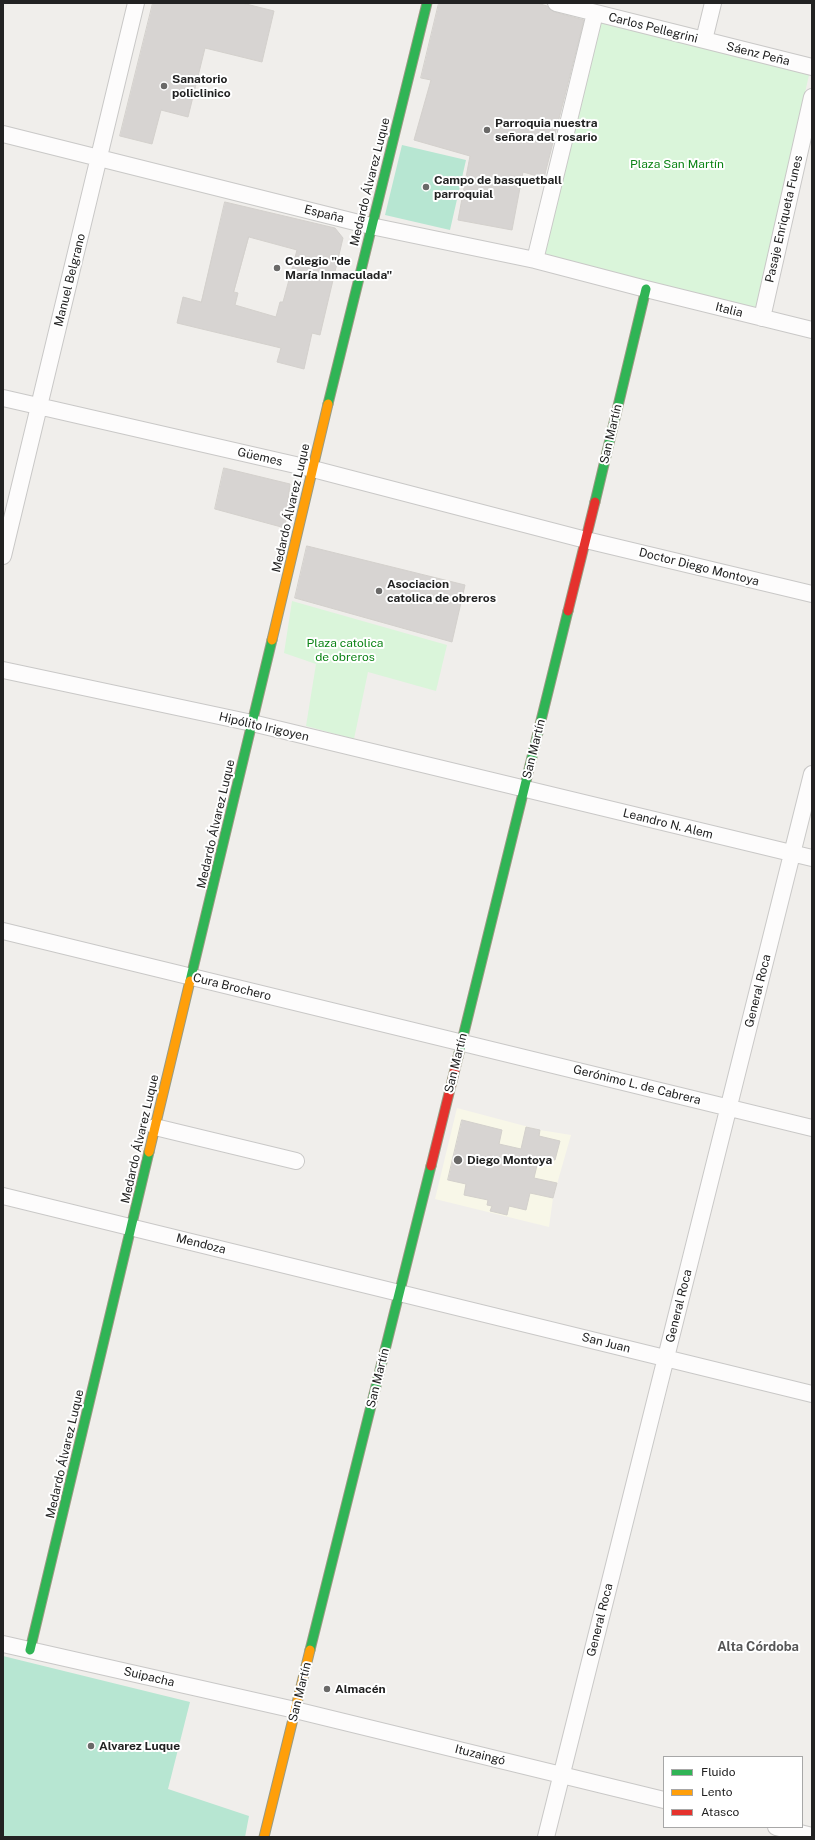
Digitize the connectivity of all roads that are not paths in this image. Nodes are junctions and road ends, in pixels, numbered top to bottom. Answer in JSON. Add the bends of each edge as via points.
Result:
{"nodes":[{"id":1,"x":136,"y":3,"type":"edge"},
{"id":2,"x":427,"y":3,"type":"edge"},
{"id":3,"x":556,"y":3,"type":"edge"},
{"id":4,"x":712,"y":3,"type":"edge"},
{"id":5,"x":595,"y":13,"type":"junction"},
{"id":6,"x":704,"y":40,"type":"junction"},
{"id":7,"x":812,"y":67,"type":"edge"},
{"id":8,"x":812,"y":97,"type":"edge"},
{"id":9,"x":3,"y":134,"type":"edge"},
{"id":10,"x":99,"y":157,"type":"junction"},
{"id":11,"x":371,"y":226,"type":"junction"},
{"id":12,"x":535,"y":260,"type":"junction"},
{"id":13,"x":646,"y":289,"type":"junction"},
{"id":14,"x":762,"y":318,"type":"junction"},
{"id":15,"x":812,"y":330,"type":"edge"},
{"id":16,"x":3,"y":398,"type":"edge"},
{"id":17,"x":39,"y":407,"type":"junction"},
{"id":18,"x":313,"y":469,"type":"junction"},
{"id":19,"x":586,"y":540,"type":"junction"},
{"id":20,"x":3,"y":556,"type":"edge"},
{"id":21,"x":812,"y":594,"type":"edge"},
{"id":22,"x":3,"y":670,"type":"edge"},
{"id":23,"x":252,"y":724,"type":"junction"},
{"id":24,"x":812,"y":774,"type":"edge"},
{"id":25,"x":524,"y":789,"type":"junction"},
{"id":26,"x":792,"y":854,"type":"junction"},
{"id":27,"x":812,"y":858,"type":"edge"},
{"id":28,"x":3,"y":931,"type":"edge"},
{"id":29,"x":191,"y":977,"type":"junction"},
{"id":30,"x":461,"y":1042,"type":"junction"},
{"id":31,"x":728,"y":1107,"type":"junction"},
{"id":32,"x":155,"y":1127,"type":"junction"},
{"id":33,"x":812,"y":1128,"type":"edge"},
{"id":34,"x":296,"y":1161,"type":"dead end"},
{"id":35,"x":3,"y":1196,"type":"edge"},
{"id":36,"x":131,"y":1227,"type":"junction"},
{"id":37,"x":399,"y":1293,"type":"junction"},
{"id":38,"x":666,"y":1358,"type":"junction"},
{"id":39,"x":812,"y":1394,"type":"edge"},
{"id":40,"x":3,"y":1644,"type":"edge"},
{"id":41,"x":30,"y":1650,"type":"junction"},
{"id":42,"x":295,"y":1710,"type":"junction"},
{"id":43,"x":561,"y":1775,"type":"junction"},
{"id":44,"x":663,"y":1800,"type":"edge"},
{"id":45,"x":780,"y":1828,"type":"edge"},
{"id":46,"x":812,"y":1836,"type":"edge"},
{"id":47,"x":264,"y":1837,"type":"edge"},
{"id":48,"x":546,"y":1837,"type":"edge"}],
"edges":[{"from":1,"to":10,"type":"street","name":"Manuel Belgrano"},
{"from":2,"to":11,"type":"street","name":"Medardo Álvarez Luque"},
{"from":3,"to":5,"type":"street","name":"Carlos Pellegrini"},
{"from":4,"to":6,"type":"street"},
{"from":5,"to":6,"type":"street","name":"Carlos Pellegrini"},
{"from":5,"to":12,"type":"street"},
{"from":6,"to":7,"type":"street","name":"Sáenz Peña"},
{"from":8,"to":14,"type":"street","name":"Pasaje Enriqueta Funes"},
{"from":9,"to":10,"type":"street","name":"España"},
{"from":10,"to":11,"type":"street","name":"España"},
{"from":10,"to":17,"type":"street","name":"Manuel Belgrano"},
{"from":11,"to":12,"type":"street","name":"España"},
{"from":11,"to":18,"type":"street","name":"Medardo Álvarez Luque"},
{"from":12,"to":13,"type":"street","name":"España"},
{"from":13,"to":14,"type":"street","name":"Italia"},
{"from":13,"to":19,"type":"street","name":"San Martín"},
{"from":14,"to":15,"type":"street","name":"Italia"},
{"from":16,"to":17,"type":"street","name":"Güemes"},
{"from":17,"to":18,"type":"street","name":"Güemes"},
{"from":17,"to":20,"type":"street","name":"Manuel Belgrano"},
{"from":18,"to":19,"type":"street","name":"Güemes"},
{"from":18,"to":23,"type":"street","name":"Medardo Álvarez Luque"},
{"from":19,"to":21,"type":"street","name":"Doctor Diego Montoya"},
{"from":19,"to":25,"type":"street","name":"San Martín"},
{"from":22,"to":23,"type":"street","name":"Hipólito Irigoyen"},
{"from":23,"to":25,"type":"street","name":"Hipólito Irigoyen"},
{"from":23,"to":29,"type":"street","name":"Medardo Álvarez Luque"},
{"from":24,"to":26,"type":"street","name":"General Roca"},
{"from":25,"to":26,"type":"street","name":"Leandro N. Alem"},
{"from":25,"to":30,"type":"street","name":"San Martín"},
{"from":26,"to":27,"type":"street","name":"Leandro N. Alem"},
{"from":26,"to":31,"type":"street","name":"General Roca"},
{"from":28,"to":29,"type":"street","name":"Cura Brochero"},
{"from":29,"to":30,"type":"street","name":"Cura Brochero"},
{"from":29,"to":32,"type":"street","name":"Medardo Álvarez Luque"},
{"from":30,"to":31,"type":"street","name":"Gerónimo L. de Cabrera"},
{"from":30,"to":37,"type":"street","name":"San Martín"},
{"from":31,"to":33,"type":"street","name":"Gerónimo L. de Cabrera"},
{"from":31,"to":38,"type":"street","name":"General Roca"},
{"from":32,"to":34,"type":"street"},
{"from":32,"to":36,"type":"street","name":"Medardo Álvarez Luque"},
{"from":35,"to":36,"type":"street","name":"Mendoza"},
{"from":36,"to":37,"type":"street","name":"Mendoza"},
{"from":36,"to":41,"type":"street","name":"Medardo Álvarez Luque"},
{"from":37,"to":38,"type":"street","name":"San Juan"},
{"from":37,"to":42,"type":"street","name":"San Martín"},
{"from":38,"to":39,"type":"street","name":"San Juan"},
{"from":38,"to":43,"type":"street","name":"General Roca"},
{"from":40,"to":41,"type":"street","name":"Suipacha"},
{"from":41,"to":42,"type":"street","name":"Suipacha"},
{"from":42,"to":43,"type":"street","name":"Ituzaingó"},
{"from":42,"to":47,"type":"street","name":"San Martín"},
{"from":43,"to":44,"type":"street","name":"Ituzaingó"},
{"from":43,"to":48,"type":"street","name":"General Roca"},
{"from":45,"to":46,"type":"street"}]}
